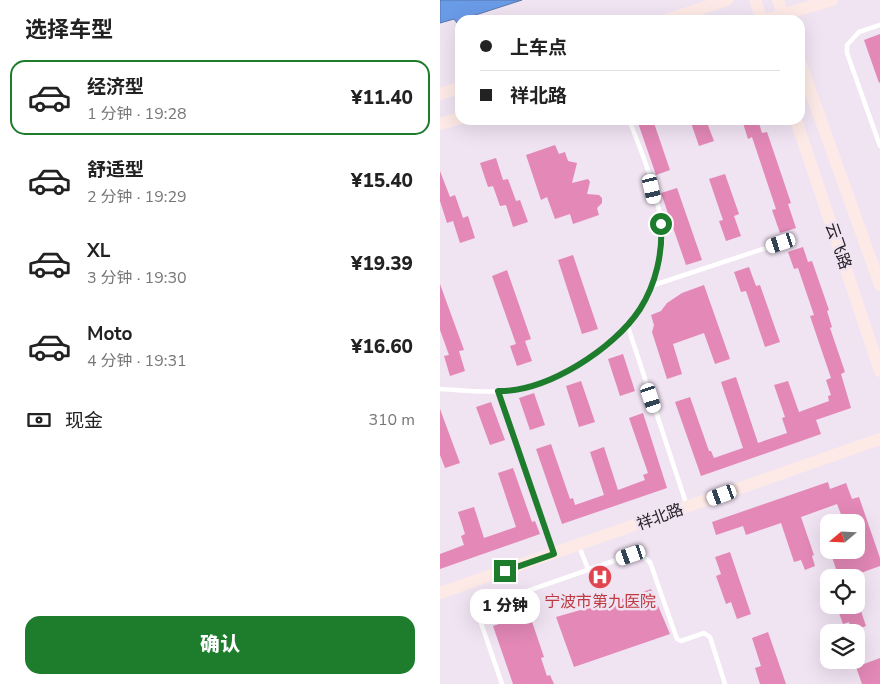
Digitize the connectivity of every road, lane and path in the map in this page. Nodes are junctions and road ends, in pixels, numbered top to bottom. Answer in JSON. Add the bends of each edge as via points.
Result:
{"nodes":[{"id":1,"x":727,"y":0,"type":"edge"},
{"id":2,"x":755,"y":0,"type":"edge"},
{"id":3,"x":778,"y":0,"type":"edge"},
{"id":4,"x":832,"y":0,"type":"edge"},
{"id":5,"x":681,"y":15,"type":"edge"},
{"id":6,"x":762,"y":15,"type":"edge"},
{"id":7,"x":783,"y":15,"type":"edge"},
{"id":8,"x":790,"y":15,"type":"edge"},
{"id":9,"x":880,"y":25,"type":"edge"},
{"id":10,"x":805,"y":76,"type":"edge"},
{"id":11,"x":455,"y":90,"type":"edge"},
{"id":12,"x":440,"y":94,"type":"edge"},
{"id":13,"x":455,"y":120,"type":"edge"},
{"id":14,"x":440,"y":124,"type":"edge"},
{"id":15,"x":631,"y":125,"type":"edge"},
{"id":16,"x":798,"y":125,"type":"edge"},
{"id":17,"x":880,"y":146,"type":"edge"},
{"id":18,"x":781,"y":243,"type":"dead end"},
{"id":19,"x":880,"y":285,"type":"edge"},
{"id":20,"x":651,"y":286,"type":"junction"},
{"id":21,"x":626,"y":324,"type":"junction"},
{"id":22,"x":880,"y":371,"type":"edge"},
{"id":23,"x":440,"y":389,"type":"edge"},
{"id":24,"x":498,"y":391,"type":"junction"},
{"id":25,"x":880,"y":439,"type":"edge"},
{"id":26,"x":687,"y":507,"type":"junction"},
{"id":27,"x":579,"y":546,"type":"junction"},
{"id":28,"x":554,"y":554,"type":"junction"},
{"id":29,"x":588,"y":569,"type":"junction"},
{"id":30,"x":440,"y":593,"type":"edge"},
{"id":31,"x":502,"y":684,"type":"edge"},
{"id":32,"x":725,"y":684,"type":"edge"}],
"edges":[{"from":1,"to":5,"type":"main road"},
{"from":2,"to":6,"type":"main road"},
{"from":3,"to":7,"type":"main road"},
{"from":4,"to":8,"type":"main road"},
{"from":9,"to":17,"type":"lane","via":[[859,32],[847,45]]},
{"from":10,"to":19,"type":"main road","name":"云飞路"},
{"from":11,"to":12,"type":"main road"},
{"from":13,"to":14,"type":"main road"},
{"from":15,"to":20,"type":"lane","via":[[642,152],[661,224],[662,244]]},
{"from":16,"to":22,"type":"main road","name":"云飞路"},
{"from":18,"to":20,"type":"lane"},
{"from":20,"to":21,"type":"lane","via":[[640,309]]},
{"from":21,"to":24,"type":"lane","via":[[588,360],[571,370],[541,382]]},
{"from":21,"to":26,"type":"lane"},
{"from":23,"to":24,"type":"lane"},
{"from":24,"to":28,"type":"lane"},
{"from":25,"to":26,"type":"main road","name":"祥北路"},
{"from":26,"to":27,"type":"main road","name":"祥北路"},
{"from":27,"to":28,"type":"main road","name":"祥北路"},
{"from":27,"to":29,"type":"lane"},
{"from":28,"to":30,"type":"main road","name":"祥北路"},
{"from":29,"to":31,"type":"lane","via":[[484,606],[479,612]]},
{"from":29,"to":32,"type":"lane","via":[[631,555],[646,557],[676,638],[681,640],[704,633],[710,638]]}]}
